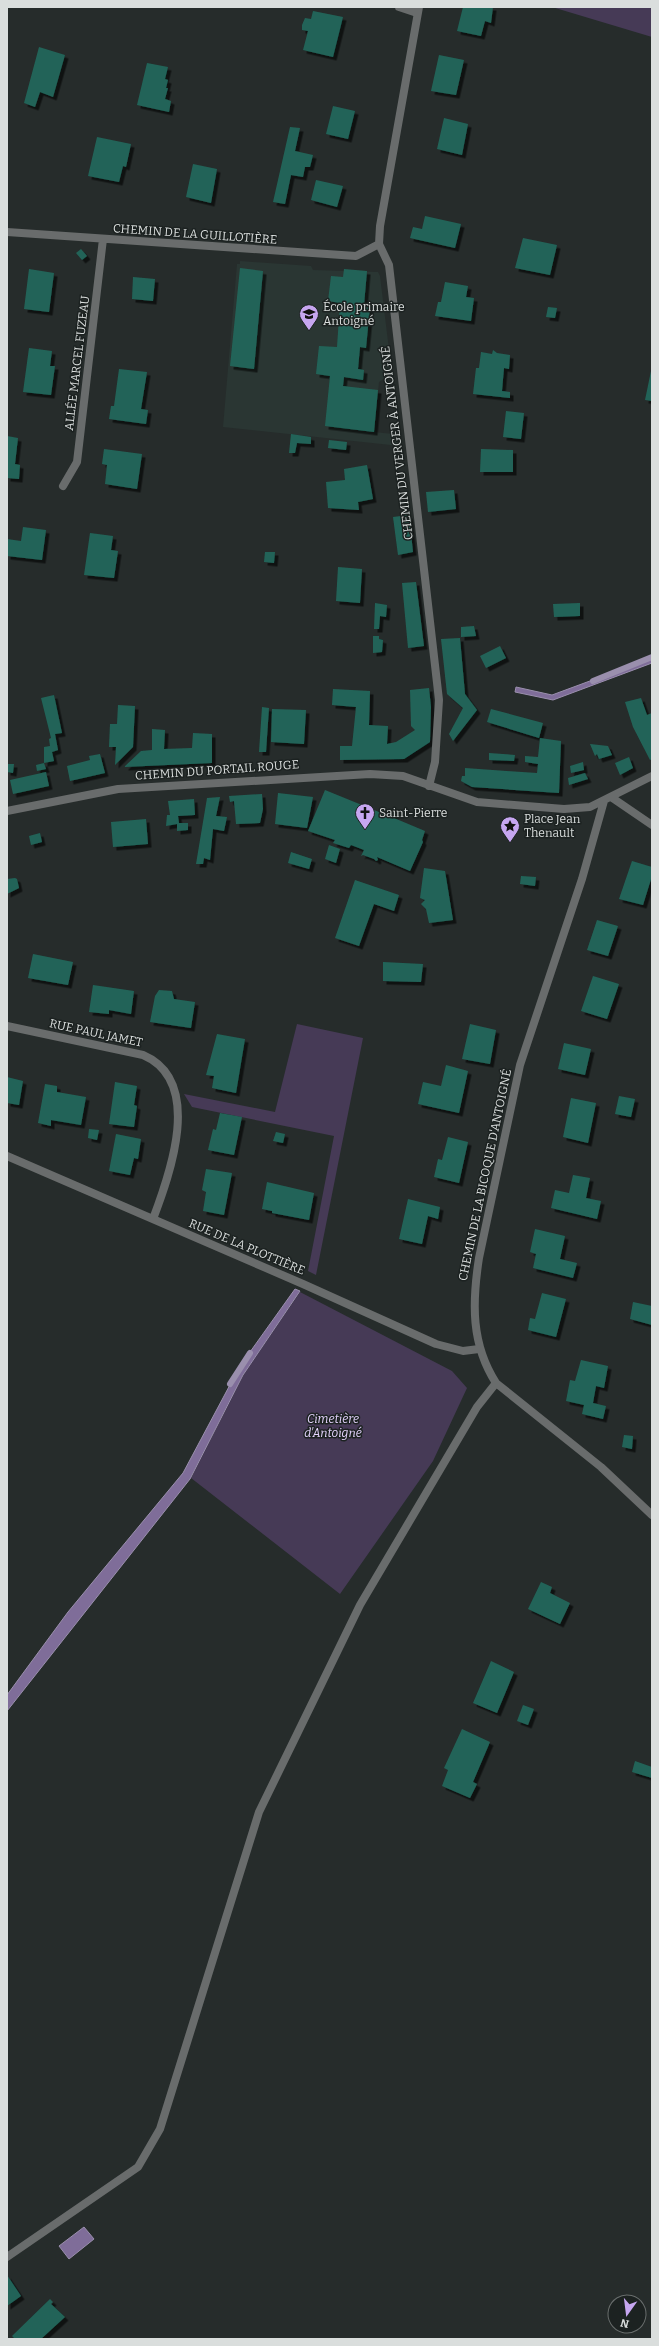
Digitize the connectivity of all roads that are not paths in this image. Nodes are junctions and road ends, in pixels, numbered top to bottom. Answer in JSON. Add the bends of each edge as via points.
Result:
{"nodes":[{"id":1,"x":399,"y":7,"type":"edge"},
{"id":2,"x":418,"y":10,"type":"edge"},
{"id":3,"x":7,"y":232,"type":"edge"},
{"id":4,"x":103,"y":239,"type":"junction"},
{"id":5,"x":379,"y":244,"type":"junction"},
{"id":6,"x":62,"y":486,"type":"dead end"},
{"id":7,"x":652,"y":776,"type":"edge"},
{"id":8,"x":429,"y":786,"type":"junction"},
{"id":9,"x":607,"y":799,"type":"junction"},
{"id":10,"x":7,"y":811,"type":"edge"},
{"id":11,"x":652,"y":825,"type":"edge"},
{"id":12,"x":7,"y":1026,"type":"edge"},
{"id":13,"x":7,"y":1156,"type":"edge"},
{"id":14,"x":153,"y":1219,"type":"junction"},
{"id":15,"x":479,"y":1349,"type":"junction"},
{"id":16,"x":496,"y":1383,"type":"junction"},
{"id":17,"x":652,"y":1515,"type":"edge"},
{"id":18,"x":7,"y":2257,"type":"edge"}],
"edges":[{"from":1,"to":2,"type":"street"},
{"from":2,"to":5,"type":"street","via":[[388,169]]},
{"from":3,"to":4,"type":"street","name":"CHEMIN DE LA GUILLOTIÈRE"},
{"from":4,"to":5,"type":"street","name":"CHEMIN DE LA GUILLOTIÈRE","via":[[356,256]]},
{"from":4,"to":6,"type":"street","name":"ALLÉE MARCEL FUZEAU","via":[[77,462]]},
{"from":5,"to":8,"type":"street","name":"CHEMIN DU VERGER À ANTOIGNÉ","via":[[389,265],[439,700],[435,762]]},
{"from":7,"to":9,"type":"street","name":"CHEMIN DU PORTAIL ROUGE"},
{"from":8,"to":9,"type":"street","name":"CHEMIN DU PORTAIL ROUGE","via":[[477,802],[530,806],[581,809]]},
{"from":8,"to":10,"type":"street","name":"CHEMIN DU PORTAIL ROUGE","via":[[403,776],[323,775],[118,789]]},
{"from":9,"to":11,"type":"street"},
{"from":9,"to":15,"type":"street","name":"CHEMIN DE LA BICOQUE D'ANTOIGNÉ","via":[[520,1065],[474,1289],[474,1323]]},
{"from":12,"to":14,"type":"street","name":"RUE PAUL JAMET","via":[[143,1055],[164,1068],[178,1104],[179,1115],[169,1175]]},
{"from":13,"to":14,"type":"street","name":"RUE DE LA PLOTTIÈRE"},
{"from":14,"to":15,"type":"street","name":"RUE DE LA PLOTTIÈRE","via":[[436,1344],[463,1351]]},
{"from":15,"to":16,"type":"street","name":"CHEMIN DE LA BICOQUE D'ANTOIGNÉ"},
{"from":16,"to":17,"type":"street","name":"CHEMIN DE LA BICOQUE D'ANTOIGNÉ","via":[[601,1467]]},
{"from":16,"to":18,"type":"street","via":[[477,1407],[360,1605],[259,1812],[160,2129],[138,2167]]}]}
